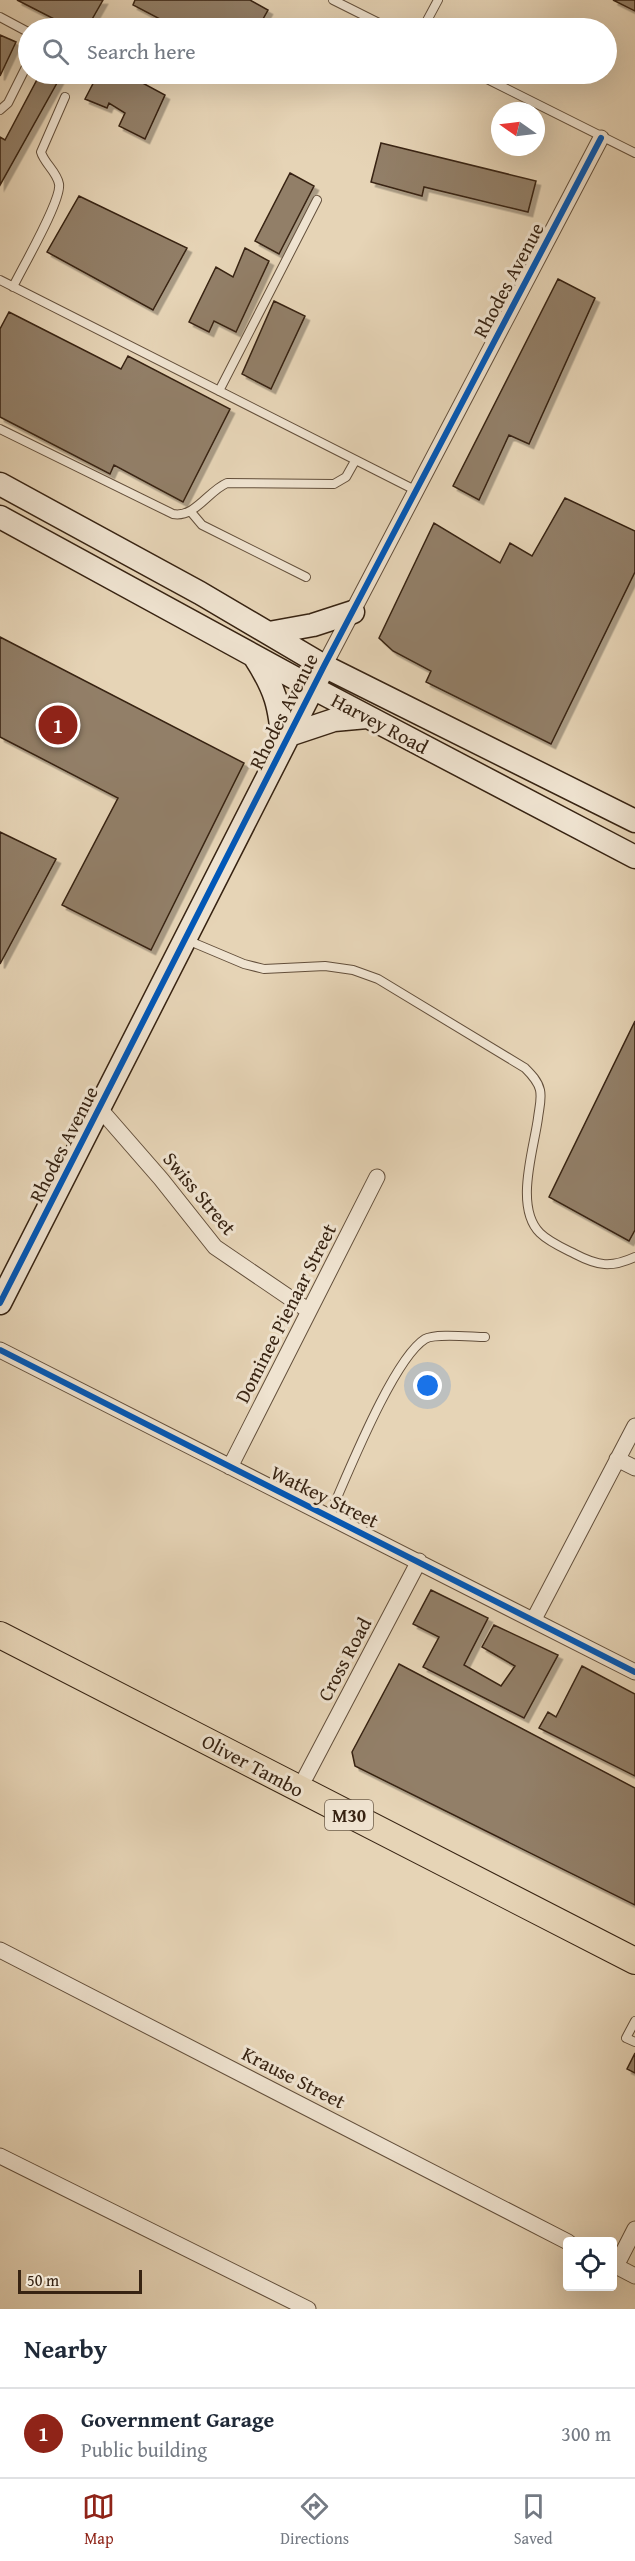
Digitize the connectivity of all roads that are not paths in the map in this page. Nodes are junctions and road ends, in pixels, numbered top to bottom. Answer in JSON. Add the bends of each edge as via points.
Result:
{"nodes":[{"id":1,"x":333,"y":0,"type":"edge"},
{"id":2,"x":438,"y":0,"type":"edge"},
{"id":3,"x":0,"y":17,"type":"edge"},
{"id":4,"x":369,"y":18,"type":"edge"},
{"id":5,"x":428,"y":18,"type":"edge"},
{"id":6,"x":18,"y":27,"type":"edge"},
{"id":7,"x":18,"y":83,"type":"edge"},
{"id":8,"x":496,"y":84,"type":"edge"},
{"id":9,"x":65,"y":97,"type":"dead end"},
{"id":10,"x":0,"y":110,"type":"edge"},
{"id":11,"x":601,"y":138,"type":"junction"},
{"id":12,"x":635,"y":153,"type":"edge"},
{"id":13,"x":317,"y":200,"type":"dead end"},
{"id":14,"x":0,"y":280,"type":"edge"},
{"id":15,"x":13,"y":287,"type":"junction"},
{"id":16,"x":219,"y":391,"type":"junction"},
{"id":17,"x":0,"y":429,"type":"edge"},
{"id":18,"x":355,"y":461,"type":"junction"},
{"id":19,"x":0,"y":484,"type":"edge"},
{"id":20,"x":415,"y":490,"type":"junction"},
{"id":21,"x":191,"y":512,"type":"junction"},
{"id":22,"x":0,"y":517,"type":"edge"},
{"id":23,"x":306,"y":577,"type":"dead end"},
{"id":24,"x":353,"y":612,"type":"junction"},
{"id":25,"x":268,"y":633,"type":"junction"},
{"id":26,"x":254,"y":656,"type":"junction"},
{"id":27,"x":324,"y":666,"type":"junction"},
{"id":28,"x":313,"y":688,"type":"junction"},
{"id":29,"x":367,"y":717,"type":"junction"},
{"id":30,"x":286,"y":741,"type":"junction"},
{"id":31,"x":635,"y":821,"type":"edge"},
{"id":32,"x":635,"y":857,"type":"edge"},
{"id":33,"x":186,"y":940,"type":"junction"},
{"id":34,"x":100,"y":1108,"type":"junction"},
{"id":35,"x":377,"y":1177,"type":"dead end"},
{"id":36,"x":635,"y":1257,"type":"edge"},
{"id":37,"x":0,"y":1303,"type":"edge"},
{"id":38,"x":309,"y":1311,"type":"junction"},
{"id":39,"x":485,"y":1337,"type":"dead end"},
{"id":40,"x":0,"y":1350,"type":"edge"},
{"id":41,"x":635,"y":1426,"type":"edge"},
{"id":42,"x":617,"y":1459,"type":"junction"},
{"id":43,"x":230,"y":1467,"type":"junction"},
{"id":44,"x":635,"y":1468,"type":"edge"},
{"id":45,"x":329,"y":1516,"type":"junction"},
{"id":46,"x":419,"y":1561,"type":"junction"},
{"id":47,"x":534,"y":1619,"type":"junction"},
{"id":48,"x":0,"y":1620,"type":"edge"},
{"id":49,"x":0,"y":1635,"type":"edge"},
{"id":50,"x":635,"y":1672,"type":"edge"},
{"id":51,"x":306,"y":1776,"type":"junction"},
{"id":52,"x":635,"y":1945,"type":"edge"},
{"id":53,"x":0,"y":1950,"type":"edge"},
{"id":54,"x":635,"y":1961,"type":"edge"},
{"id":55,"x":635,"y":2021,"type":"edge"},
{"id":56,"x":635,"y":2042,"type":"edge"},
{"id":57,"x":0,"y":2156,"type":"edge"},
{"id":58,"x":635,"y":2229,"type":"edge"},
{"id":59,"x":563,"y":2238,"type":"edge"},
{"id":60,"x":617,"y":2260,"type":"edge"},
{"id":61,"x":617,"y":2267,"type":"edge"},
{"id":62,"x":635,"y":2276,"type":"edge"},
{"id":63,"x":308,"y":2309,"type":"edge"}],
"edges":[{"from":1,"to":4,"type":"lane"},
{"from":2,"to":5,"type":"lane"},
{"from":3,"to":6,"type":"lane"},
{"from":7,"to":10,"type":"lane"},
{"from":8,"to":11,"type":"lane"},
{"from":9,"to":15,"type":"lane","via":[[40,152],[57,178],[58,196]]},
{"from":11,"to":12,"type":"lane"},
{"from":11,"to":20,"type":"street","name":"Rhodes Avenue"},
{"from":13,"to":16,"type":"lane"},
{"from":14,"to":15,"type":"lane"},
{"from":15,"to":16,"type":"lane"},
{"from":16,"to":18,"type":"lane"},
{"from":17,"to":21,"type":"lane","via":[[173,514]]},
{"from":18,"to":20,"type":"lane"},
{"from":18,"to":21,"type":"lane","via":[[346,477],[334,484],[226,483],[215,488]]},
{"from":19,"to":25,"type":"main road","name":"Harvey Road"},
{"from":20,"to":24,"type":"street","name":"Rhodes Avenue"},
{"from":21,"to":23,"type":"lane","via":[[202,525]]},
{"from":22,"to":26,"type":"main road","name":"Harvey Road"},
{"from":24,"to":25,"type":"main road","via":[[313,625]]},
{"from":24,"to":27,"type":"street","name":"Rhodes Avenue"},
{"from":25,"to":27,"type":"main road","name":"Harvey Road"},
{"from":26,"to":28,"type":"main road","name":"Harvey Road"},
{"from":26,"to":30,"type":"main road","via":[[274,688]]},
{"from":27,"to":28,"type":"main road","name":"Rhodes Avenue"},
{"from":27,"to":31,"type":"main road","name":"Harvey Road"},
{"from":28,"to":29,"type":"main road","name":"Harvey Road"},
{"from":28,"to":30,"type":"main road","name":"Rhodes Avenue"},
{"from":29,"to":30,"type":"main road","via":[[334,720]]},
{"from":29,"to":32,"type":"main road","name":"Harvey Road"},
{"from":30,"to":33,"type":"main road","name":"Rhodes Avenue"},
{"from":33,"to":34,"type":"main road","name":"Rhodes Avenue"},
{"from":33,"to":36,"type":"lane","via":[[264,969],[325,966],[378,979],[525,1068],[536,1080],[541,1097],[528,1176],[526,1199],[530,1218],[539,1232],[556,1245],[594,1264],[614,1265]]},
{"from":34,"to":37,"type":"main road","name":"Rhodes Avenue"},
{"from":34,"to":38,"type":"street","name":"Swiss Street","via":[[215,1247]]},
{"from":35,"to":38,"type":"street","name":"Dominee Pienaar Street"},
{"from":38,"to":43,"type":"street","name":"Dominee Pienaar Street"},
{"from":39,"to":45,"type":"lane","via":[[427,1337],[411,1350],[395,1374]]},
{"from":40,"to":43,"type":"street","name":"Watkey Street"},
{"from":41,"to":42,"type":"street"},
{"from":42,"to":44,"type":"street"},
{"from":42,"to":47,"type":"street"},
{"from":43,"to":45,"type":"street","name":"Watkey Street"},
{"from":45,"to":46,"type":"street","name":"Watkey Street"},
{"from":46,"to":47,"type":"street","name":"Watkey Street"},
{"from":46,"to":51,"type":"street","name":"Cross Road"},
{"from":47,"to":50,"type":"street","name":"Watkey Street"},
{"from":48,"to":51,"type":"main road","name":"Oliver Tambo","number":"M30"},
{"from":49,"to":54,"type":"main road","name":"Oliver Tambo","number":"M30"},
{"from":51,"to":52,"type":"main road","name":"Oliver Tambo","number":"M30"},
{"from":53,"to":59,"type":"street","name":"Krause Street"},
{"from":55,"to":56,"type":"lane","via":[[626,2038]]},
{"from":57,"to":63,"type":"street"},
{"from":58,"to":60,"type":"street"},
{"from":61,"to":62,"type":"street"}]}
